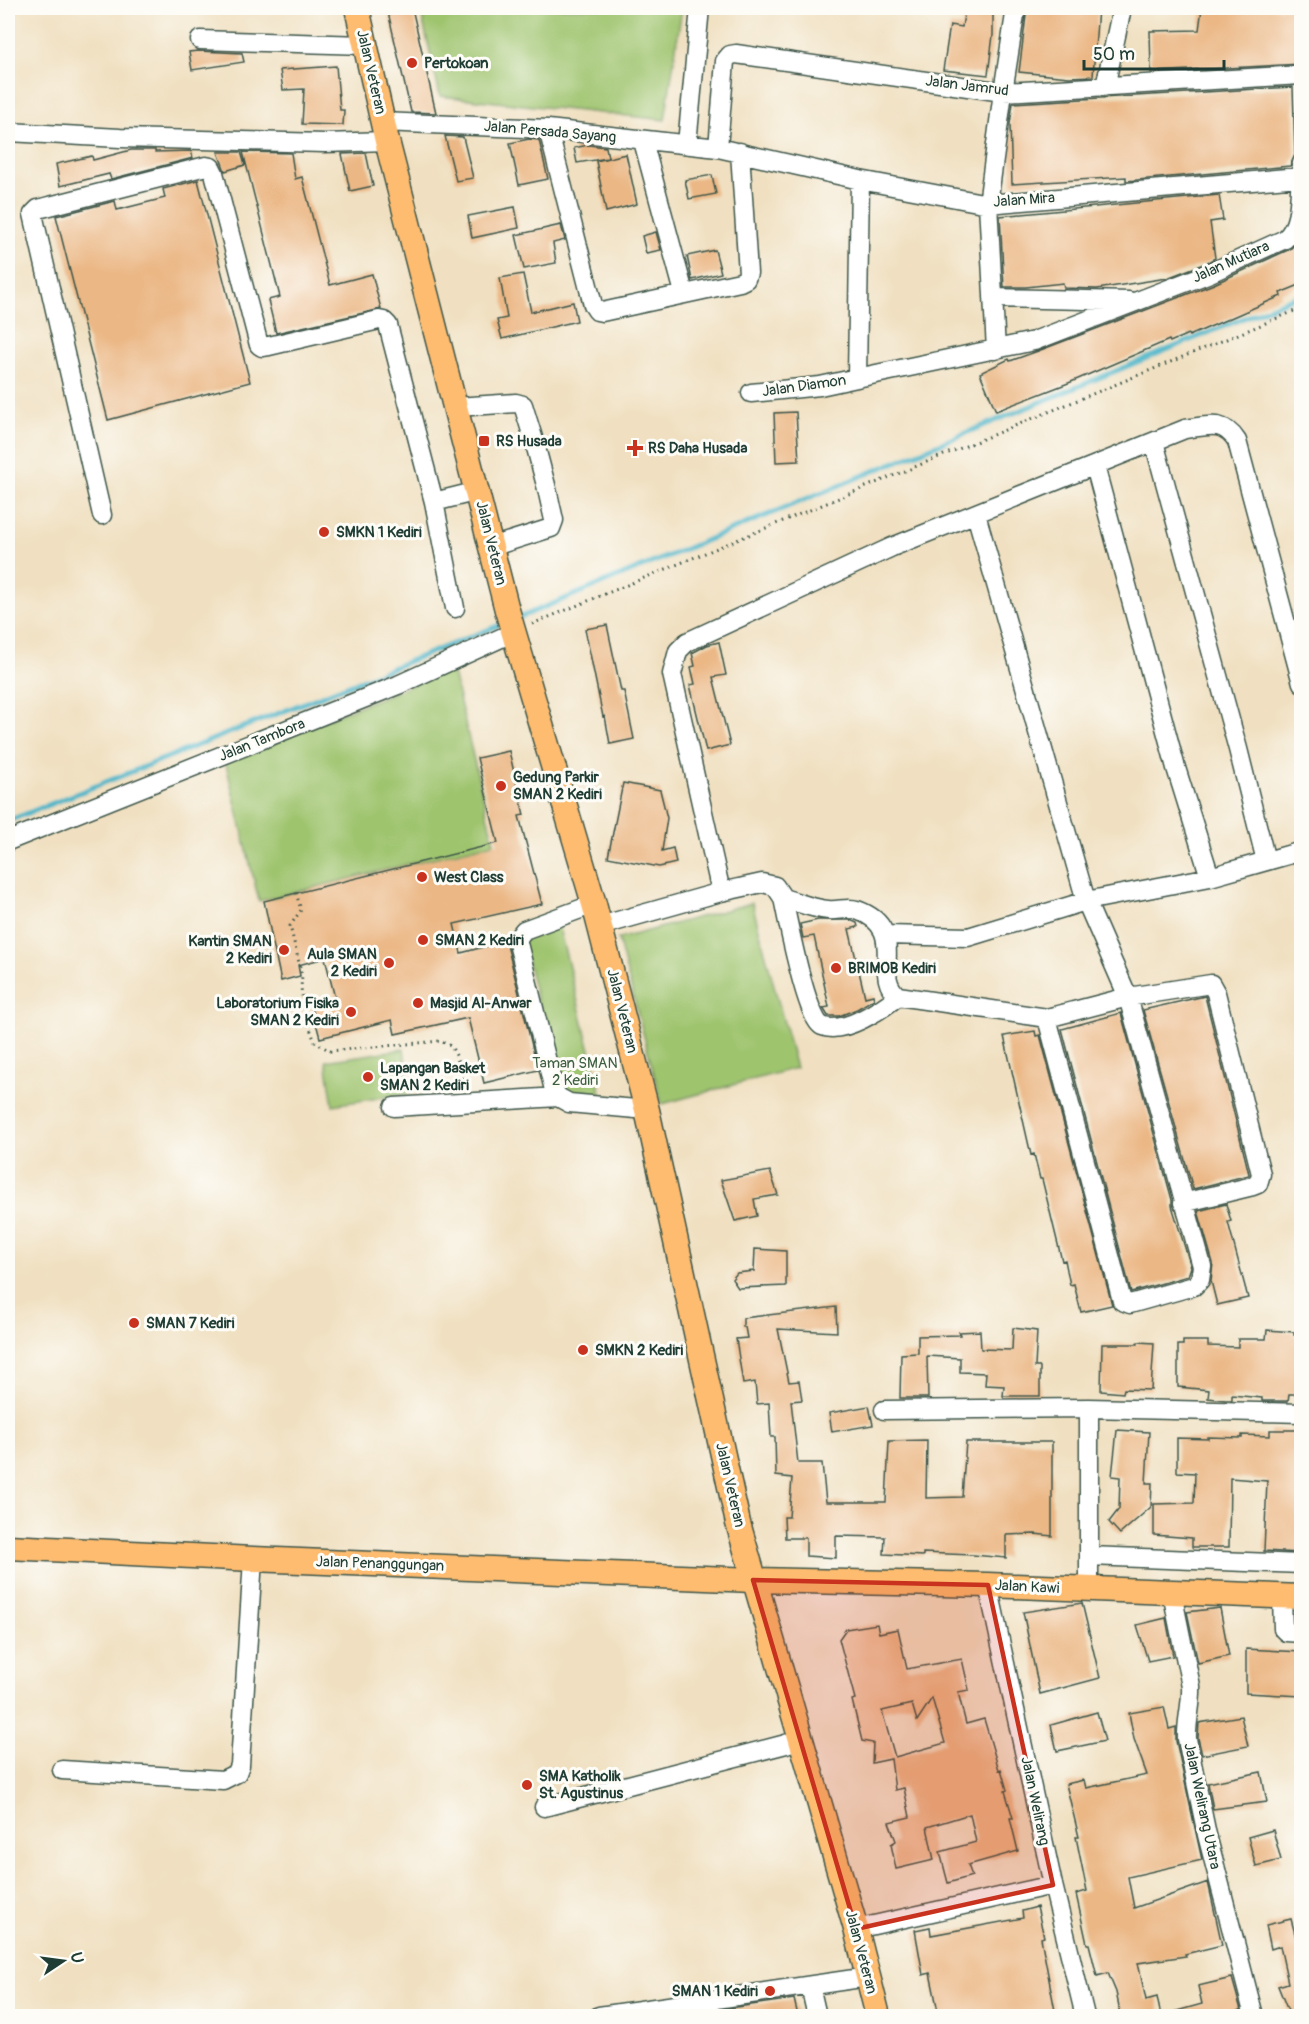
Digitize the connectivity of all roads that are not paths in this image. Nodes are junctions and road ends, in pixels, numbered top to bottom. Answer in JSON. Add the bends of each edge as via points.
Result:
{"nodes":[{"id":1,"x":357,"y":8,"type":"edge"},
{"id":2,"x":700,"y":8,"type":"edge"},
{"id":3,"x":1016,"y":8,"type":"edge"},
{"id":4,"x":1122,"y":8,"type":"edge"},
{"id":5,"x":200,"y":40,"type":"dead end"},
{"id":6,"x":365,"y":45,"type":"junction"},
{"id":7,"x":1302,"y":75,"type":"edge"},
{"id":8,"x":1106,"y":87,"type":"junction"},
{"id":9,"x":1003,"y":92,"type":"junction"},
{"id":10,"x":548,"y":129,"type":"junction"},
{"id":11,"x":385,"y":131,"type":"junction"},
{"id":12,"x":8,"y":132,"type":"edge"},
{"id":13,"x":644,"y":141,"type":"junction"},
{"id":14,"x":687,"y":144,"type":"junction"},
{"id":15,"x":718,"y":148,"type":"junction"},
{"id":16,"x":740,"y":152,"type":"junction"},
{"id":17,"x":1300,"y":170,"type":"edge"},
{"id":18,"x":860,"y":180,"type":"junction"},
{"id":19,"x":988,"y":204,"type":"junction"},
{"id":20,"x":684,"y":293,"type":"junction"},
{"id":21,"x":993,"y":298,"type":"junction"},
{"id":22,"x":1136,"y":302,"type":"junction"},
{"id":23,"x":996,"y":350,"type":"junction"},
{"id":24,"x":857,"y":378,"type":"junction"},
{"id":25,"x":751,"y":393,"type":"dead end"},
{"id":26,"x":456,"y":407,"type":"junction"},
{"id":27,"x":1154,"y":442,"type":"junction"},
{"id":28,"x":1095,"y":466,"type":"junction"},
{"id":29,"x":478,"y":491,"type":"junction"},
{"id":30,"x":434,"y":502,"type":"junction"},
{"id":31,"x":976,"y":514,"type":"junction"},
{"id":32,"x":102,"y":515,"type":"dead end"},
{"id":33,"x":491,"y":547,"type":"junction"},
{"id":34,"x":455,"y":608,"type":"dead end"},
{"id":35,"x":511,"y":623,"type":"junction"},
{"id":36,"x":1302,"y":683,"type":"edge"},
{"id":37,"x":8,"y":841,"type":"edge"},
{"id":38,"x":1302,"y":851,"type":"edge"},
{"id":39,"x":1266,"y":861,"type":"junction"},
{"id":40,"x":1210,"y":877,"type":"junction"},
{"id":41,"x":721,"y":892,"type":"junction"},
{"id":42,"x":783,"y":898,"type":"junction"},
{"id":43,"x":1086,"y":901,"type":"junction"},
{"id":44,"x":597,"y":915,"type":"junction"},
{"id":45,"x":886,"y":935,"type":"junction"},
{"id":46,"x":898,"y":996,"type":"junction"},
{"id":47,"x":1128,"y":997,"type":"junction"},
{"id":48,"x":1047,"y":1018,"type":"junction"},
{"id":49,"x":558,"y":1097,"type":"junction"},
{"id":50,"x":394,"y":1107,"type":"dead end"},
{"id":51,"x":647,"y":1110,"type":"junction"},
{"id":52,"x":1183,"y":1203,"type":"junction"},
{"id":53,"x":1089,"y":1408,"type":"junction"},
{"id":54,"x":884,"y":1410,"type":"dead end"},
{"id":55,"x":1302,"y":1413,"type":"edge"},
{"id":56,"x":8,"y":1547,"type":"edge"},
{"id":57,"x":1089,"y":1556,"type":"junction"},
{"id":58,"x":253,"y":1559,"type":"junction"},
{"id":59,"x":1302,"y":1564,"type":"edge"},
{"id":60,"x":753,"y":1580,"type":"junction"},
{"id":61,"x":988,"y":1585,"type":"junction"},
{"id":62,"x":1089,"y":1590,"type":"junction"},
{"id":63,"x":1173,"y":1593,"type":"junction"},
{"id":64,"x":1292,"y":1597,"type":"edge"},
{"id":65,"x":1302,"y":1633,"type":"edge"},
{"id":66,"x":799,"y":1739,"type":"junction"},
{"id":67,"x":62,"y":1770,"type":"dead end"},
{"id":68,"x":544,"y":1807,"type":"dead end"},
{"id":69,"x":1053,"y":1884,"type":"junction"},
{"id":70,"x":856,"y":1929,"type":"junction"},
{"id":71,"x":868,"y":1977,"type":"junction"},
{"id":72,"x":810,"y":1986,"type":"junction"},
{"id":73,"x":599,"y":2016,"type":"edge"},
{"id":74,"x":817,"y":2016,"type":"edge"},
{"id":75,"x":878,"y":2016,"type":"edge"},
{"id":76,"x":1085,"y":2016,"type":"edge"},
{"id":77,"x":1254,"y":2016,"type":"edge"}],
"edges":[{"from":1,"to":6,"type":"main road","name":"Jalan Veteran"},
{"from":2,"to":14,"type":"street"},
{"from":3,"to":9,"type":"street"},
{"from":4,"to":8,"type":"street"},
{"from":5,"to":6,"type":"street"},
{"from":6,"to":11,"type":"main road","name":"Jalan Veteran"},
{"from":7,"to":8,"type":"street","name":"Jalan Jamrud"},
{"from":8,"to":9,"type":"street","name":"Jalan Jamrud"},
{"from":9,"to":15,"type":"street","name":"Jalan Jamrud","via":[[730,55],[724,61]]},
{"from":9,"to":19,"type":"street"},
{"from":10,"to":11,"type":"street","name":"Jalan Persada Sayang"},
{"from":10,"to":13,"type":"street","name":"Jalan Persada Sayang"},
{"from":10,"to":20,"type":"street","via":[[597,311]]},
{"from":11,"to":12,"type":"street","name":"Jalan Persada Sayang","via":[[325,142]]},
{"from":11,"to":26,"type":"main road","name":"Jalan Veteran"},
{"from":13,"to":14,"type":"street","name":"Jalan Persada Sayang"},
{"from":13,"to":20,"type":"street"},
{"from":14,"to":15,"type":"street","name":"Jalan Persada Sayang"},
{"from":15,"to":16,"type":"street","name":"Jalan Mira"},
{"from":16,"to":18,"type":"street","name":"Jalan Mira"},
{"from":16,"to":20,"type":"street","via":[[746,279]]},
{"from":17,"to":19,"type":"street","name":"Jalan Mira"},
{"from":17,"to":22,"type":"street","name":"Jalan Mutiara","via":[[1297,221],[1285,239]]},
{"from":18,"to":19,"type":"street","name":"Jalan Mira"},
{"from":18,"to":24,"type":"street"},
{"from":19,"to":21,"type":"street"},
{"from":21,"to":22,"type":"street","name":"Jalan Mutiara"},
{"from":21,"to":23,"type":"street"},
{"from":22,"to":23,"type":"street","name":"Jalan Mutiara","via":[[1034,341]]},
{"from":23,"to":24,"type":"street","name":"Jalan Diamon"},
{"from":24,"to":25,"type":"street","name":"Jalan Diamon"},
{"from":26,"to":29,"type":"main road","name":"Jalan Veteran"},
{"from":26,"to":33,"type":"street","via":[[523,405],[547,489],[554,520],[551,528]]},
{"from":27,"to":28,"type":"street"},
{"from":27,"to":36,"type":"street","via":[[1185,429],[1215,425],[1231,431],[1237,441]]},
{"from":27,"to":39,"type":"street"},
{"from":28,"to":31,"type":"street"},
{"from":28,"to":40,"type":"street","via":[[1176,768]]},
{"from":29,"to":30,"type":"street"},
{"from":29,"to":33,"type":"main road","name":"Jalan Veteran"},
{"from":30,"to":32,"type":"street","via":[[388,325],[379,320],[269,346],[259,345],[214,173],[206,166],[38,209],[33,214]]},
{"from":30,"to":34,"type":"street"},
{"from":31,"to":41,"type":"street","via":[[892,547],[687,642],[678,651],[672,674]]},
{"from":31,"to":43,"type":"street"},
{"from":33,"to":35,"type":"main road","name":"Jalan Veteran"},
{"from":35,"to":37,"type":"street","name":"Jalan Tambora","via":[[399,685]]},
{"from":35,"to":44,"type":"main road","name":"Jalan Veteran"},
{"from":38,"to":39,"type":"street"},
{"from":39,"to":40,"type":"street"},
{"from":40,"to":43,"type":"street"},
{"from":41,"to":42,"type":"street","via":[[762,883],[775,886]]},
{"from":41,"to":44,"type":"street"},
{"from":42,"to":45,"type":"street","via":[[827,910],[854,909],[874,920]]},
{"from":42,"to":46,"type":"street","via":[[805,993],[814,1020],[821,1026],[854,1023],[878,1012]]},
{"from":43,"to":45,"type":"street","via":[[968,937]]},
{"from":43,"to":47,"type":"street"},
{"from":44,"to":49,"type":"street","via":[[524,930],[517,939]]},
{"from":44,"to":51,"type":"main road","name":"Jalan Veteran"},
{"from":45,"to":46,"type":"street","via":[[889,986]]},
{"from":46,"to":48,"type":"street"},
{"from":47,"to":48,"type":"street"},
{"from":47,"to":52,"type":"street"},
{"from":47,"to":52,"type":"street","via":[[1206,984],[1211,984],[1216,993],[1261,1174],[1258,1184],[1253,1186]]},
{"from":48,"to":52,"type":"street","via":[[1119,1295],[1125,1303],[1194,1286],[1200,1281],[1202,1266]]},
{"from":49,"to":50,"type":"street"},
{"from":49,"to":51,"type":"street","via":[[569,1103]]},
{"from":51,"to":60,"type":"main road","name":"Jalan Veteran"},
{"from":53,"to":54,"type":"street"},
{"from":53,"to":55,"type":"street"},
{"from":53,"to":57,"type":"street"},
{"from":56,"to":58,"type":"main road","name":"Jalan Penanggungan"},
{"from":57,"to":59,"type":"street"},
{"from":57,"to":62,"type":"street"},
{"from":58,"to":60,"type":"main road","name":"Jalan Penanggungan"},
{"from":58,"to":67,"type":"street","via":[[237,1773],[223,1780]]},
{"from":60,"to":61,"type":"main road","name":"Jalan Kawi"},
{"from":60,"to":66,"type":"main road","name":"Jalan Veteran"},
{"from":61,"to":62,"type":"main road","name":"Jalan Kawi"},
{"from":61,"to":69,"type":"street","name":"Jalan Welirang"},
{"from":62,"to":63,"type":"main road","name":"Jalan Kawi"},
{"from":63,"to":64,"type":"main road","name":"Jalan Kawi"},
{"from":63,"to":77,"type":"street","name":"Jalan Welirang Utara","via":[[1191,1686],[1187,1739],[1207,1835]]},
{"from":64,"to":65,"type":"street","via":[[1283,1629]]},
{"from":66,"to":68,"type":"street"},
{"from":66,"to":70,"type":"main road","name":"Jalan Veteran"},
{"from":69,"to":70,"type":"street"},
{"from":69,"to":76,"type":"street","name":"Jalan Welirang"},
{"from":70,"to":71,"type":"main road","name":"Jalan Veteran"},
{"from":71,"to":72,"type":"street"},
{"from":71,"to":75,"type":"main road","name":"Jalan Veteran"},
{"from":72,"to":73,"type":"street"},
{"from":72,"to":74,"type":"street"}]}
